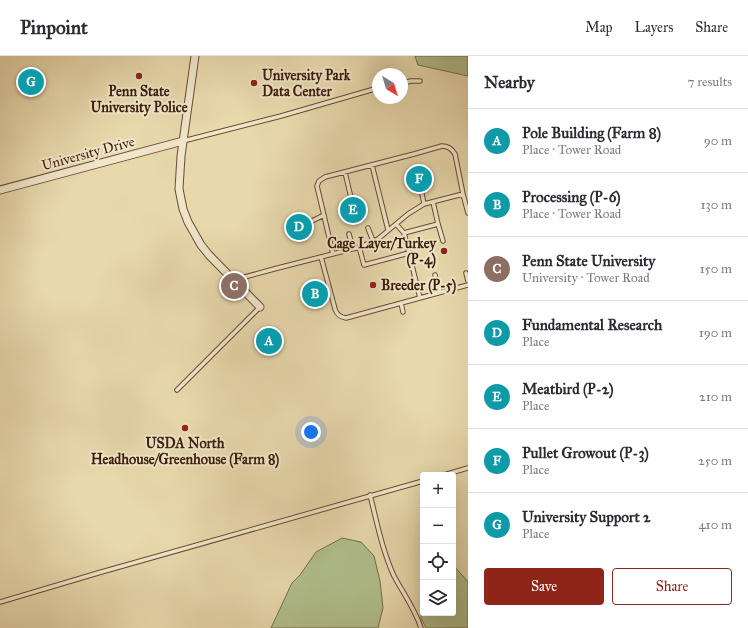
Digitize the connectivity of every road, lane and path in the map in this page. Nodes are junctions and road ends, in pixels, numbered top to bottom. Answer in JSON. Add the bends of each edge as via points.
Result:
{"nodes":[{"id":1,"x":194,"y":56,"type":"edge"},
{"id":2,"x":420,"y":81,"type":"dead end"},
{"id":3,"x":408,"y":82,"type":"edge"},
{"id":4,"x":372,"y":90,"type":"edge"},
{"id":5,"x":183,"y":141,"type":"junction"},
{"id":6,"x":372,"y":165,"type":"junction"},
{"id":7,"x":345,"y":172,"type":"junction"},
{"id":8,"x":421,"y":189,"type":"dead end"},
{"id":9,"x":0,"y":190,"type":"edge"},
{"id":10,"x":463,"y":194,"type":"junction"},
{"id":11,"x":351,"y":198,"type":"dead end"},
{"id":12,"x":433,"y":202,"type":"junction"},
{"id":13,"x":424,"y":204,"type":"junction"},
{"id":14,"x":468,"y":213,"type":"edge"},
{"id":15,"x":324,"y":215,"type":"junction"},
{"id":16,"x":308,"y":223,"type":"dead end"},
{"id":17,"x":396,"y":224,"type":"junction"},
{"id":18,"x":438,"y":224,"type":"junction"},
{"id":19,"x":368,"y":228,"type":"dead end"},
{"id":20,"x":388,"y":230,"type":"junction"},
{"id":21,"x":404,"y":233,"type":"junction"},
{"id":22,"x":349,"y":234,"type":"dead end"},
{"id":23,"x":373,"y":241,"type":"junction"},
{"id":24,"x":443,"y":241,"type":"dead end"},
{"id":25,"x":359,"y":247,"type":"junction"},
{"id":26,"x":353,"y":249,"type":"junction"},
{"id":27,"x":409,"y":253,"type":"junction"},
{"id":28,"x":333,"y":254,"type":"junction"},
{"id":29,"x":321,"y":257,"type":"junction"},
{"id":30,"x":466,"y":273,"type":"dead end"},
{"id":31,"x":435,"y":275,"type":"dead end"},
{"id":32,"x":234,"y":280,"type":"junction"},
{"id":33,"x":468,"y":281,"type":"edge"},
{"id":34,"x":468,"y":285,"type":"edge"},
{"id":35,"x":440,"y":292,"type":"junction"},
{"id":36,"x":420,"y":298,"type":"junction"},
{"id":37,"x":401,"y":303,"type":"junction"},
{"id":38,"x":260,"y":307,"type":"joint"},
{"id":39,"x":403,"y":312,"type":"dead end"},
{"id":40,"x":177,"y":390,"type":"dead end"},
{"id":41,"x":468,"y":468,"type":"edge"},
{"id":42,"x":454,"y":472,"type":"edge"},
{"id":43,"x":420,"y":482,"type":"edge"},
{"id":44,"x":370,"y":495,"type":"junction"},
{"id":45,"x":0,"y":602,"type":"edge"},
{"id":46,"x":421,"y":628,"type":"edge"}],
"edges":[{"from":1,"to":5,"type":"street"},
{"from":2,"to":3,"type":"lane"},
{"from":4,"to":5,"type":"lane"},
{"from":5,"to":9,"type":"street","name":"University Drive"},
{"from":5,"to":32,"type":"street","via":[[179,189],[183,209],[201,245]]},
{"from":6,"to":7,"type":"lane"},
{"from":6,"to":10,"type":"lane","via":[[445,146],[455,154]]},
{"from":6,"to":20,"type":"lane"},
{"from":7,"to":11,"type":"lane"},
{"from":7,"to":15,"type":"lane","via":[[319,181],[317,186]]},
{"from":8,"to":13,"type":"lane"},
{"from":10,"to":12,"type":"lane"},
{"from":10,"to":14,"type":"lane"},
{"from":12,"to":13,"type":"lane"},
{"from":12,"to":18,"type":"lane"},
{"from":13,"to":17,"type":"lane"},
{"from":15,"to":16,"type":"lane"},
{"from":15,"to":28,"type":"lane"},
{"from":17,"to":20,"type":"lane"},
{"from":17,"to":21,"type":"lane"},
{"from":18,"to":21,"type":"lane"},
{"from":18,"to":24,"type":"lane"},
{"from":19,"to":23,"type":"lane"},
{"from":20,"to":23,"type":"lane"},
{"from":21,"to":27,"type":"lane"},
{"from":22,"to":26,"type":"lane"},
{"from":23,"to":25,"type":"lane"},
{"from":25,"to":26,"type":"lane"},
{"from":25,"to":27,"type":"lane","via":[[364,265]]},
{"from":26,"to":28,"type":"lane"},
{"from":27,"to":36,"type":"lane"},
{"from":28,"to":29,"type":"lane"},
{"from":29,"to":32,"type":"lane"},
{"from":29,"to":37,"type":"lane","via":[[335,309],[341,318]]},
{"from":30,"to":33,"type":"lane"},
{"from":31,"to":35,"type":"lane"},
{"from":32,"to":38,"type":"street"},
{"from":34,"to":35,"type":"lane"},
{"from":35,"to":36,"type":"lane"},
{"from":36,"to":37,"type":"lane"},
{"from":37,"to":39,"type":"lane"},
{"from":38,"to":40,"type":"lane"},
{"from":41,"to":42,"type":"lane"},
{"from":43,"to":44,"type":"lane"},
{"from":44,"to":45,"type":"lane"},
{"from":44,"to":46,"type":"lane","via":[[388,561],[418,617]]}]}
